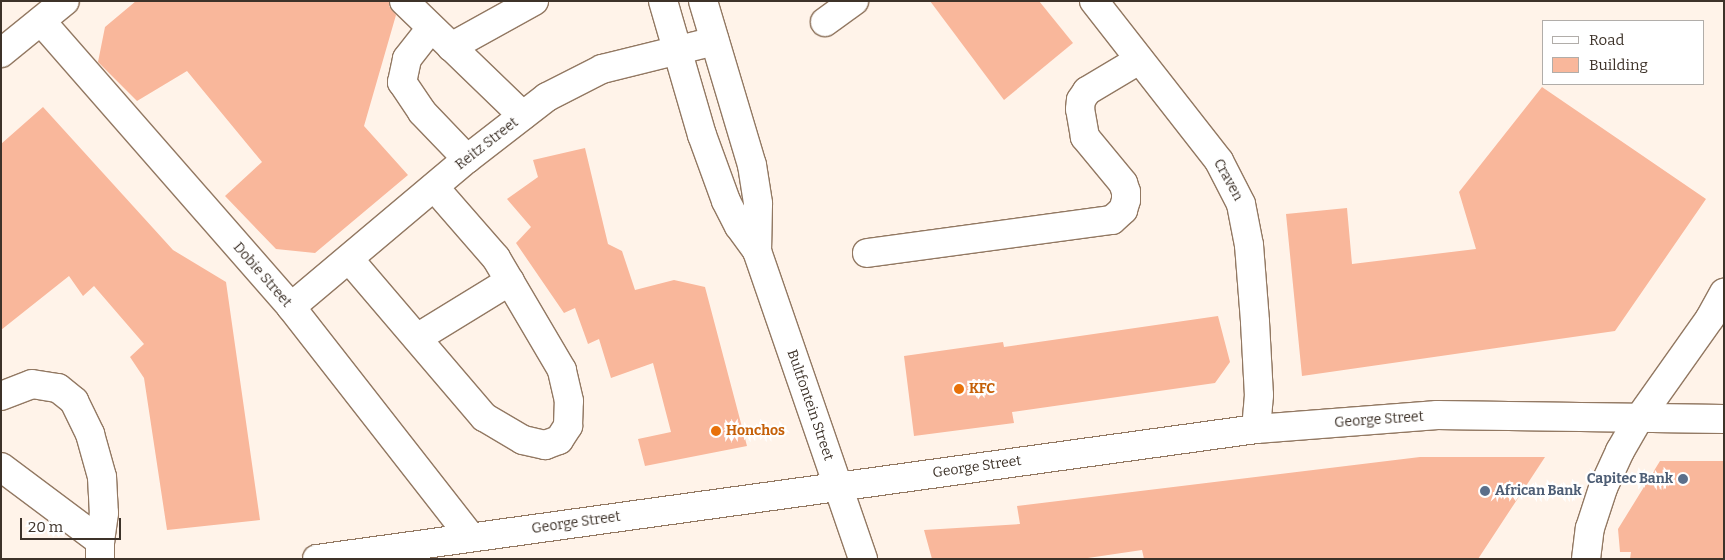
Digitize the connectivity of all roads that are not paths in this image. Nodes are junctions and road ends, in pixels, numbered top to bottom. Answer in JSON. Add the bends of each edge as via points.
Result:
{"nodes":[{"id":1,"x":65,"y":1,"type":"edge"},
{"id":2,"x":404,"y":1,"type":"edge"},
{"id":3,"x":534,"y":1,"type":"edge"},
{"id":4,"x":663,"y":1,"type":"edge"},
{"id":5,"x":702,"y":1,"type":"edge"},
{"id":6,"x":854,"y":1,"type":"edge"},
{"id":7,"x":1094,"y":1,"type":"edge"},
{"id":8,"x":41,"y":22,"type":"junction"},
{"id":9,"x":825,"y":22,"type":"dead end"},
{"id":10,"x":432,"y":28,"type":"junction"},
{"id":11,"x":715,"y":41,"type":"junction"},
{"id":12,"x":451,"y":47,"type":"junction"},
{"id":13,"x":677,"y":50,"type":"junction"},
{"id":14,"x":1,"y":53,"type":"edge"},
{"id":15,"x":1139,"y":60,"type":"junction"},
{"id":16,"x":523,"y":116,"type":"junction"},
{"id":17,"x":466,"y":159,"type":"junction"},
{"id":18,"x":434,"y":186,"type":"junction"},
{"id":19,"x":756,"y":252,"type":"junction"},
{"id":20,"x":867,"y":253,"type":"dead end"},
{"id":21,"x":349,"y":259,"type":"junction"},
{"id":22,"x":510,"y":281,"type":"junction"},
{"id":23,"x":1724,"y":293,"type":"edge"},
{"id":24,"x":291,"y":307,"type":"junction"},
{"id":25,"x":417,"y":338,"type":"junction"},
{"id":26,"x":1,"y":396,"type":"edge"},
{"id":27,"x":1640,"y":417,"type":"junction"},
{"id":28,"x":1724,"y":419,"type":"edge"},
{"id":29,"x":1256,"y":429,"type":"junction"},
{"id":30,"x":1,"y":467,"type":"edge"},
{"id":31,"x":839,"y":486,"type":"junction"},
{"id":32,"x":472,"y":538,"type":"junction"},
{"id":33,"x":100,"y":550,"type":"edge"},
{"id":34,"x":317,"y":559,"type":"edge"},
{"id":35,"x":863,"y":559,"type":"edge"},
{"id":36,"x":1586,"y":559,"type":"edge"}],
"edges":[{"from":1,"to":8,"type":"street"},
{"from":2,"to":10,"type":"street"},
{"from":3,"to":12,"type":"street"},
{"from":4,"to":13,"type":"street","name":"Bultfontein Street"},
{"from":5,"to":11,"type":"street","name":"Bultfontein Street"},
{"from":6,"to":9,"type":"street"},
{"from":7,"to":15,"type":"street","name":"Craven"},
{"from":8,"to":14,"type":"street"},
{"from":8,"to":24,"type":"street","name":"Dobie Street"},
{"from":10,"to":12,"type":"street"},
{"from":10,"to":17,"type":"street","via":[[407,59],[402,82],[422,112]]},
{"from":11,"to":13,"type":"street","name":"Reitz Street"},
{"from":11,"to":19,"type":"street","name":"Bultfontein Street","via":[[752,165],[758,204]]},
{"from":12,"to":16,"type":"street"},
{"from":13,"to":16,"type":"street","name":"Reitz Street","via":[[602,69],[547,97]]},
{"from":13,"to":19,"type":"street","name":"Bultfontein Street","via":[[702,135],[726,200]]},
{"from":15,"to":20,"type":"street","via":[[1086,91],[1081,100],[1084,137],[1123,183],[1126,192],[1123,210],[1112,220]]},
{"from":15,"to":29,"type":"street","name":"Craven","via":[[1219,161],[1241,204],[1249,245],[1255,322],[1259,395]]},
{"from":16,"to":17,"type":"street","name":"Reitz Street"},
{"from":17,"to":18,"type":"street","name":"Reitz Street"},
{"from":18,"to":21,"type":"street","name":"Reitz Street"},
{"from":18,"to":22,"type":"street","via":[[496,258]]},
{"from":19,"to":31,"type":"street","name":"Bultfontein Street"},
{"from":21,"to":24,"type":"street","name":"Reitz Street"},
{"from":21,"to":25,"type":"street"},
{"from":22,"to":25,"type":"street"},
{"from":22,"to":25,"type":"street","via":[[562,370],[569,401],[568,426],[559,440],[545,444],[523,440],[484,417]]},
{"from":23,"to":27,"type":"street"},
{"from":24,"to":32,"type":"street","name":"Dobie Street"},
{"from":26,"to":33,"type":"street","via":[[32,384],[58,388],[74,401],[90,434],[102,477],[104,513]]},
{"from":27,"to":28,"type":"street","name":"George Street"},
{"from":27,"to":29,"type":"street","name":"George Street","via":[[1437,416]]},
{"from":27,"to":36,"type":"street","via":[[1603,488],[1590,528]]},
{"from":29,"to":31,"type":"street","name":"George Street"},
{"from":30,"to":33,"type":"street"},
{"from":31,"to":32,"type":"street","name":"George Street"},
{"from":31,"to":35,"type":"street","name":"Bultfontein Street"},
{"from":32,"to":34,"type":"street","name":"George Street"}]}
